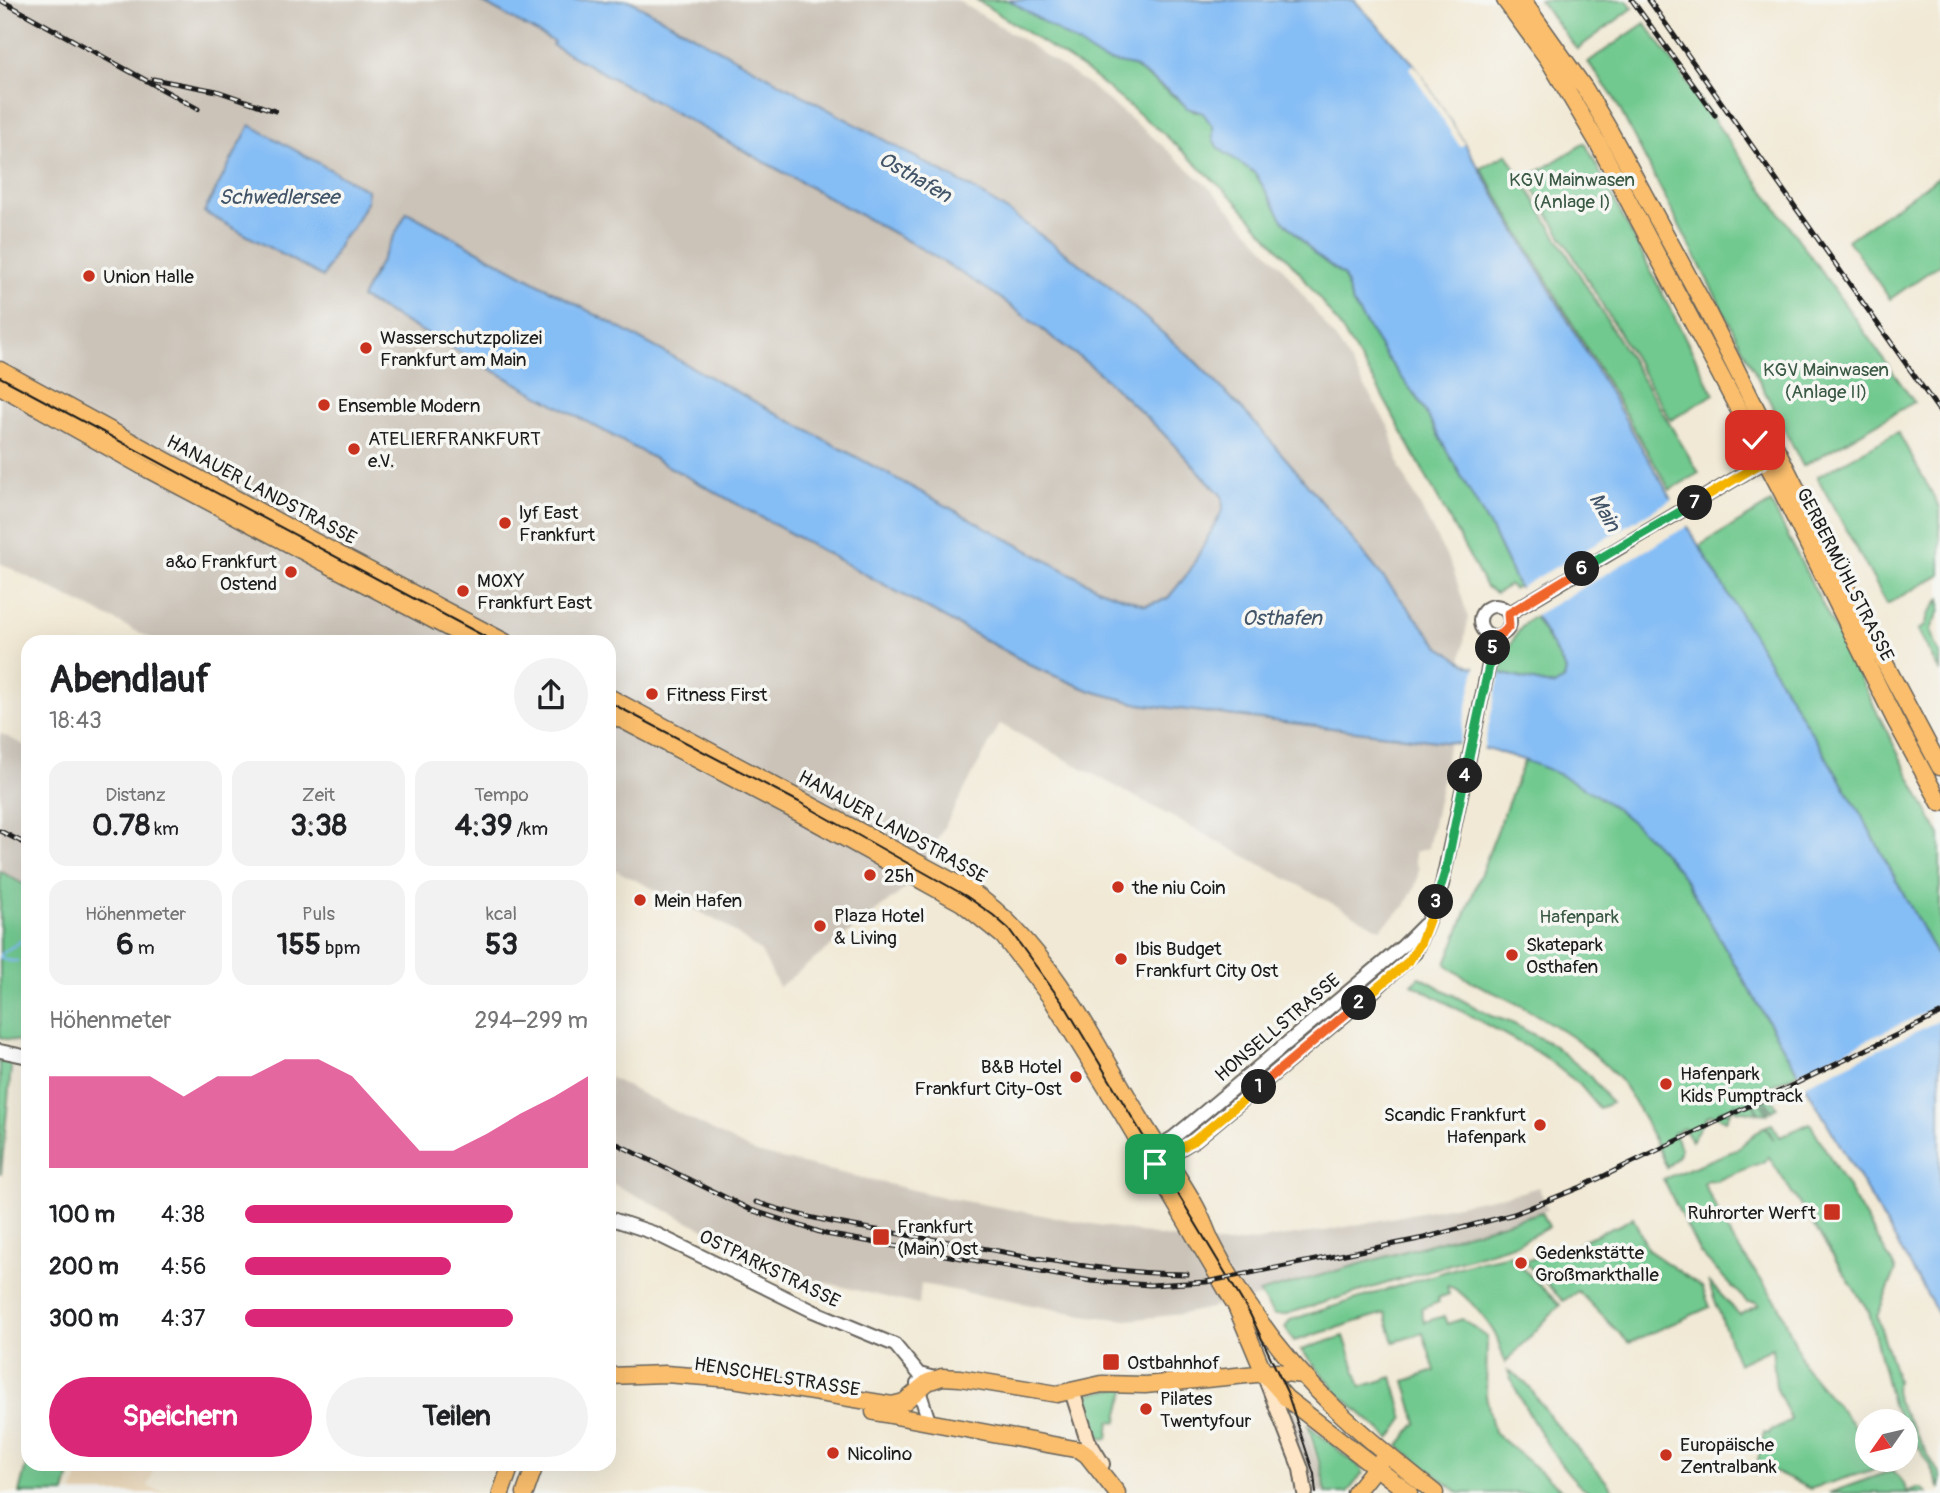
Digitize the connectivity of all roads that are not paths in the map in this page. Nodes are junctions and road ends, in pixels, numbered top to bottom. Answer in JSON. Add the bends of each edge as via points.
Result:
{"nodes":[{"id":1,"x":1505,"y":0,"type":"edge"},
{"id":2,"x":1522,"y":0,"type":"edge"},
{"id":3,"x":0,"y":370,"type":"edge"},
{"id":4,"x":0,"y":386,"type":"edge"},
{"id":5,"x":1771,"y":458,"type":"junction"},
{"id":6,"x":1508,"y":614,"type":"junction"},
{"id":7,"x":462,"y":635,"type":"edge"},
{"id":8,"x":492,"y":635,"type":"edge"},
{"id":9,"x":1495,"y":636,"type":"junction"},
{"id":10,"x":616,"y":701,"type":"edge"},
{"id":11,"x":616,"y":717,"type":"edge"},
{"id":12,"x":1940,"y":766,"type":"edge"},
{"id":13,"x":1940,"y":803,"type":"edge"},
{"id":14,"x":901,"y":853,"type":"junction"},
{"id":15,"x":937,"y":873,"type":"junction"},
{"id":16,"x":912,"y":876,"type":"junction"},
{"id":17,"x":993,"y":920,"type":"junction"},
{"id":18,"x":0,"y":1051,"type":"edge"},
{"id":19,"x":21,"y":1056,"type":"edge"},
{"id":20,"x":1156,"y":1156,"type":"junction"},
{"id":21,"x":616,"y":1220,"type":"edge"},
{"id":22,"x":908,"y":1361,"type":"junction"},
{"id":23,"x":1264,"y":1373,"type":"junction"},
{"id":24,"x":1302,"y":1375,"type":"junction"},
{"id":25,"x":616,"y":1376,"type":"edge"},
{"id":26,"x":935,"y":1378,"type":"junction"},
{"id":27,"x":616,"y":1386,"type":"edge"},
{"id":28,"x":919,"y":1390,"type":"junction"},
{"id":29,"x":1072,"y":1391,"type":"junction"},
{"id":30,"x":933,"y":1422,"type":"junction"},
{"id":31,"x":1381,"y":1461,"type":"junction"},
{"id":32,"x":509,"y":1471,"type":"edge"},
{"id":33,"x":1117,"y":1491,"type":"edge"},
{"id":34,"x":501,"y":1493,"type":"edge"},
{"id":35,"x":1305,"y":1493,"type":"edge"},
{"id":36,"x":1355,"y":1493,"type":"edge"},
{"id":37,"x":1409,"y":1493,"type":"edge"},
{"id":38,"x":1435,"y":1493,"type":"edge"}],
"edges":[{"from":1,"to":5,"type":"main road","name":"GERBERMÜHLSTRASSE","via":[[1548,59],[1598,143]]},
{"from":2,"to":5,"type":"main road","name":"GERBERMÜHLSTRASSE","via":[[1607,127],[1709,316]]},
{"from":3,"to":8,"type":"main road","name":"HANAUER LANDSTRASSE"},
{"from":4,"to":7,"type":"main road","name":"HANAUER LANDSTRASSE"},
{"from":5,"to":6,"type":"street"},
{"from":5,"to":12,"type":"main road","name":"GERBERMÜHLSTRASSE"},
{"from":5,"to":13,"type":"main road","name":"GERBERMÜHLSTRASSE","via":[[1895,720]]},
{"from":6,"to":9,"type":"street","via":[[1509,626]]},
{"from":6,"to":9,"type":"street","via":[[1497,607],[1482,614],[1481,626]]},
{"from":9,"to":20,"type":"street","name":"HONSELLSTRASSE","via":[[1441,889],[1409,961],[1195,1140]]},
{"from":10,"to":14,"type":"main road","name":"HANAUER LANDSTRASSE"},
{"from":11,"to":16,"type":"main road","name":"HANAUER LANDSTRASSE"},
{"from":14,"to":15,"type":"main road","name":"HANAUER LANDSTRASSE"},
{"from":14,"to":16,"type":"main road"},
{"from":15,"to":16,"type":"main road"},
{"from":15,"to":17,"type":"main road","name":"HANAUER LANDSTRASSE","via":[[985,901]]},
{"from":16,"to":17,"type":"main road","name":"HANAUER LANDSTRASSE"},
{"from":17,"to":20,"type":"main road","name":"HANAUER LANDSTRASSE"},
{"from":18,"to":19,"type":"street"},
{"from":20,"to":23,"type":"main road","name":"HANAUER LANDSTRASSE","via":[[1236,1306]]},
{"from":20,"to":24,"type":"main road","name":"HANAUER LANDSTRASSE","via":[[1198,1211],[1251,1309]]},
{"from":21,"to":22,"type":"street","name":"OSTPARKSTRASSE","via":[[654,1233],[894,1345]]},
{"from":22,"to":26,"type":"street","name":"OSTPARKSTRASSE","via":[[921,1375]]},
{"from":22,"to":28,"type":"street"},
{"from":23,"to":24,"type":"main road"},
{"from":23,"to":29,"type":"main road","via":[[1145,1385],[1102,1384]]},
{"from":23,"to":31,"type":"main road","name":"HANAUER LANDSTRASSE","via":[[1286,1398]]},
{"from":23,"to":35,"type":"main road","name":"HANAUER LANDSTRASSE","via":[[1301,1469]]},
{"from":24,"to":31,"type":"main road","name":"HANAUER LANDSTRASSE"},
{"from":25,"to":28,"type":"main road","name":"HENSCHELSTRASSE","via":[[733,1379],[889,1405],[902,1403]]},
{"from":26,"to":28,"type":"main road","name":"HENSCHELSTRASSE"},
{"from":26,"to":29,"type":"main road","via":[[960,1378],[1047,1394]]},
{"from":27,"to":30,"type":"main road","name":"HENSCHELSTRASSE","via":[[713,1384]]},
{"from":28,"to":30,"type":"street"},
{"from":29,"to":33,"type":"main road"},
{"from":30,"to":33,"type":"main road","name":"HENSCHELSTRASSE","via":[[1080,1450]]},
{"from":31,"to":36,"type":"main road"},
{"from":31,"to":37,"type":"main road"},
{"from":31,"to":38,"type":"main road"},
{"from":32,"to":34,"type":"main road"}]}
